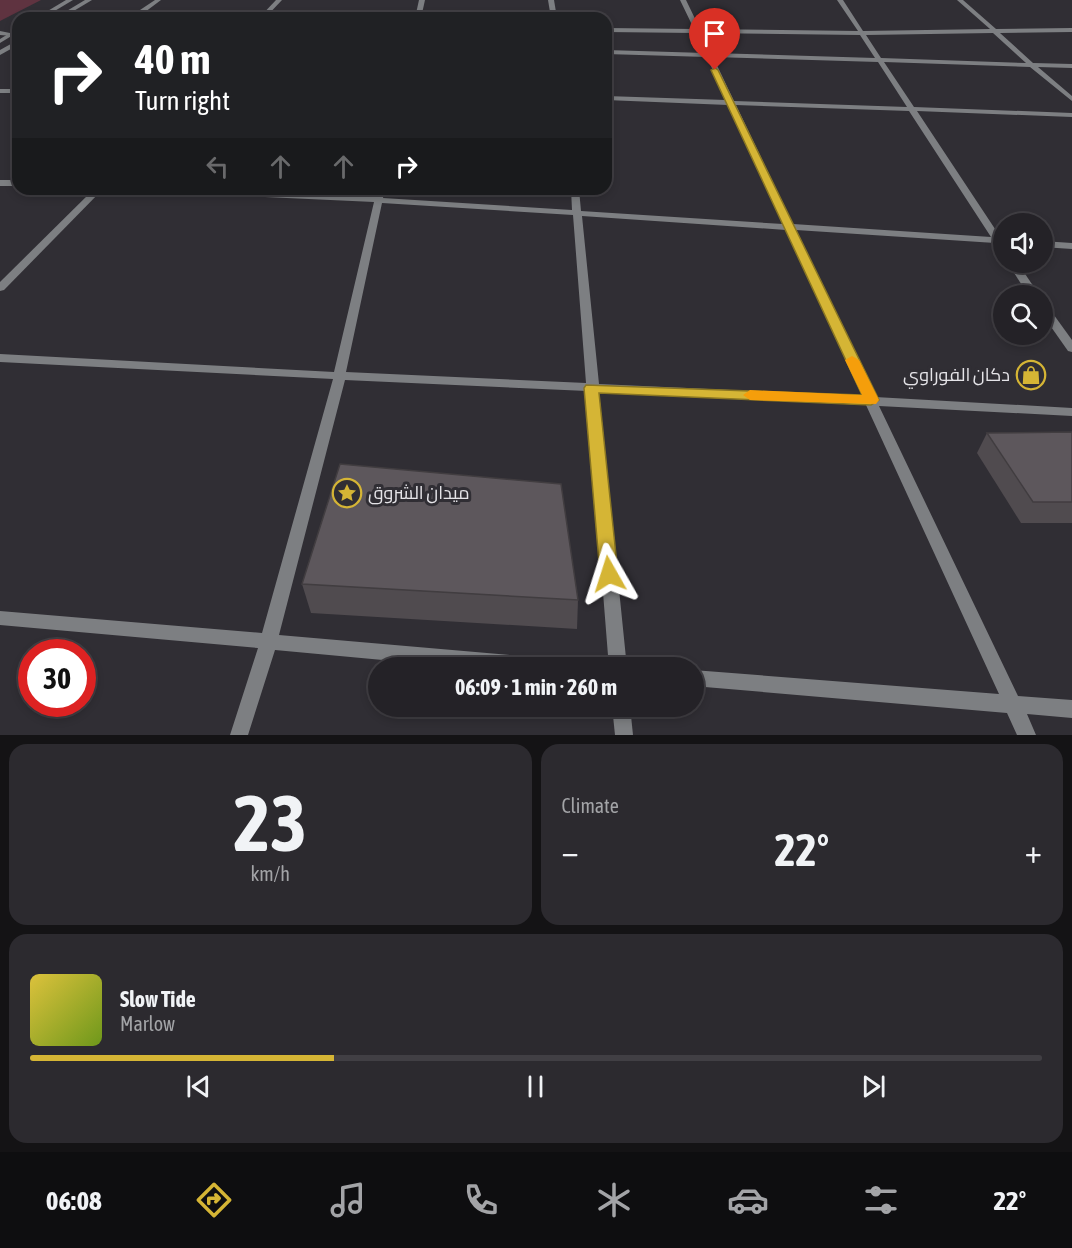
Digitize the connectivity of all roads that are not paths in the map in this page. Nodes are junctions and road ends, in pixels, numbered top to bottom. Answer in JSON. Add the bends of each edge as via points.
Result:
{"nodes":[{"id":1,"x":70,"y":0,"type":"edge"},
{"id":2,"x":89,"y":0,"type":"edge"},
{"id":3,"x":158,"y":0,"type":"edge"},
{"id":4,"x":279,"y":0,"type":"edge"},
{"id":5,"x":683,"y":0,"type":"edge"},
{"id":6,"x":840,"y":0,"type":"edge"},
{"id":7,"x":960,"y":0,"type":"edge"},
{"id":8,"x":49,"y":12,"type":"edge"},
{"id":9,"x":68,"y":12,"type":"edge"},
{"id":10,"x":141,"y":12,"type":"edge"},
{"id":11,"x":268,"y":12,"type":"edge"},
{"id":12,"x":612,"y":30,"type":"edge"},
{"id":13,"x":996,"y":30,"type":"junction"},
{"id":14,"x":1072,"y":30,"type":"edge"},
{"id":15,"x":700,"y":32,"type":"junction"},
{"id":16,"x":862,"y":33,"type":"junction"},
{"id":17,"x":612,"y":52,"type":"edge"},
{"id":18,"x":707,"y":54,"type":"junction"},
{"id":19,"x":880,"y":60,"type":"junction"},
{"id":20,"x":1029,"y":64,"type":"junction"},
{"id":21,"x":1072,"y":66,"type":"edge"},
{"id":22,"x":612,"y":98,"type":"edge"},
{"id":23,"x":1072,"y":99,"type":"edge"},
{"id":24,"x":730,"y":101,"type":"junction"},
{"id":25,"x":911,"y":108,"type":"junction"},
{"id":26,"x":1072,"y":115,"type":"edge"},
{"id":27,"x":93,"y":195,"type":"edge"},
{"id":28,"x":379,"y":195,"type":"edge"},
{"id":29,"x":575,"y":195,"type":"edge"},
{"id":30,"x":577,"y":214,"type":"junction"},
{"id":31,"x":790,"y":229,"type":"junction"},
{"id":32,"x":993,"y":231,"type":"edge"},
{"id":33,"x":993,"y":241,"type":"edge"},
{"id":34,"x":1053,"y":245,"type":"edge"},
{"id":35,"x":1072,"y":246,"type":"edge"},
{"id":36,"x":0,"y":288,"type":"edge"},
{"id":37,"x":1053,"y":321,"type":"edge"},
{"id":38,"x":1072,"y":348,"type":"edge"},
{"id":39,"x":0,"y":358,"type":"edge"},
{"id":40,"x":339,"y":378,"type":"junction"},
{"id":41,"x":591,"y":388,"type":"junction"},
{"id":42,"x":871,"y":400,"type":"junction"},
{"id":43,"x":1072,"y":412,"type":"edge"},
{"id":44,"x":0,"y":618,"type":"edge"},
{"id":45,"x":269,"y":640,"type":"junction"},
{"id":46,"x":449,"y":657,"type":"edge"},
{"id":47,"x":617,"y":657,"type":"edge"},
{"id":48,"x":704,"y":679,"type":"edge"},
{"id":49,"x":1013,"y":705,"type":"junction"},
{"id":50,"x":1072,"y":709,"type":"edge"},
{"id":51,"x":622,"y":717,"type":"edge"},
{"id":52,"x":239,"y":735,"type":"edge"},
{"id":53,"x":624,"y":735,"type":"edge"},
{"id":54,"x":1027,"y":735,"type":"edge"}],
"edges":[{"from":1,"to":8,"type":"street"},
{"from":2,"to":9,"type":"street"},
{"from":3,"to":10,"type":"street"},
{"from":4,"to":11,"type":"street"},
{"from":5,"to":15,"type":"street"},
{"from":6,"to":16,"type":"street"},
{"from":7,"to":13,"type":"street"},
{"from":12,"to":15,"type":"street"},
{"from":13,"to":14,"type":"street"},
{"from":13,"to":16,"type":"street"},
{"from":13,"to":20,"type":"street"},
{"from":15,"to":16,"type":"street"},
{"from":15,"to":18,"type":"street"},
{"from":16,"to":19,"type":"street"},
{"from":17,"to":18,"type":"street"},
{"from":18,"to":19,"type":"street"},
{"from":18,"to":24,"type":"street"},
{"from":19,"to":20,"type":"street"},
{"from":19,"to":25,"type":"street"},
{"from":20,"to":21,"type":"street"},
{"from":20,"to":23,"type":"street"},
{"from":22,"to":24,"type":"street"},
{"from":24,"to":25,"type":"street"},
{"from":24,"to":31,"type":"street"},
{"from":25,"to":26,"type":"street"},
{"from":25,"to":32,"type":"street"},
{"from":27,"to":36,"type":"street"},
{"from":28,"to":30,"type":"street"},
{"from":28,"to":40,"type":"street"},
{"from":29,"to":30,"type":"street"},
{"from":30,"to":31,"type":"street"},
{"from":30,"to":41,"type":"street"},
{"from":31,"to":33,"type":"street"},
{"from":31,"to":42,"type":"street"},
{"from":34,"to":35,"type":"street"},
{"from":37,"to":38,"type":"street"},
{"from":39,"to":40,"type":"street"},
{"from":40,"to":41,"type":"street"},
{"from":40,"to":45,"type":"street"},
{"from":41,"to":42,"type":"street"},
{"from":41,"to":47,"type":"street"},
{"from":42,"to":43,"type":"street"},
{"from":42,"to":49,"type":"street"},
{"from":44,"to":45,"type":"street"},
{"from":45,"to":46,"type":"street"},
{"from":45,"to":52,"type":"street"},
{"from":48,"to":49,"type":"street"},
{"from":49,"to":50,"type":"street"},
{"from":49,"to":54,"type":"street"},
{"from":51,"to":53,"type":"street"}]}
